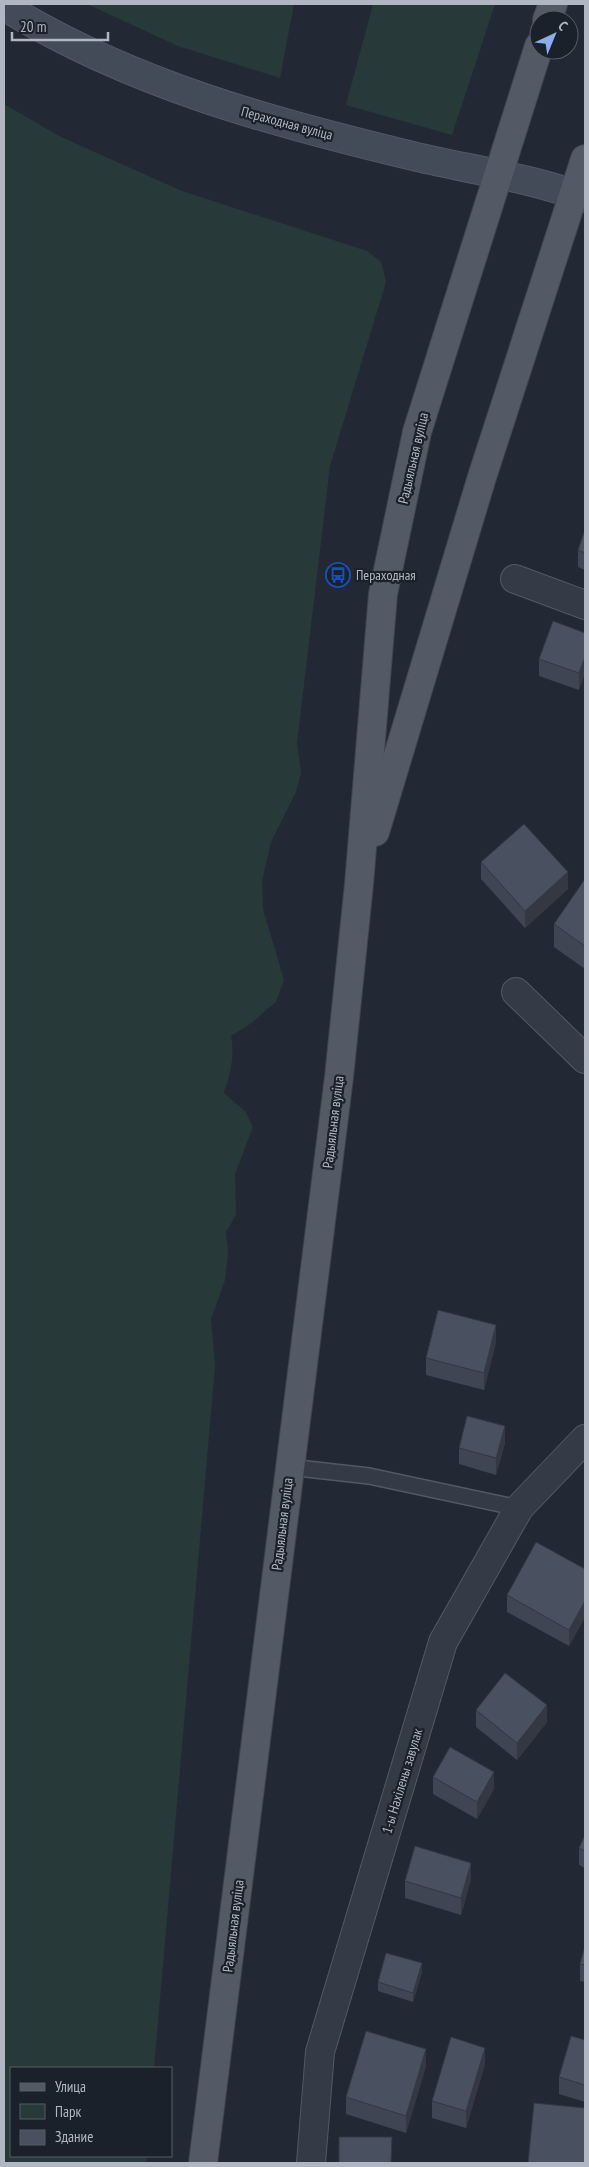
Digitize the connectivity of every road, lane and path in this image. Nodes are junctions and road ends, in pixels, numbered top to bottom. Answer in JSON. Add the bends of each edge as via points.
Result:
{"nodes":[{"id":1,"x":4,"y":6,"type":"edge"},
{"id":2,"x":535,"y":60,"type":"edge"},
{"id":3,"x":585,"y":159,"type":"edge"},
{"id":4,"x":499,"y":173,"type":"junction"},
{"id":5,"x":580,"y":196,"type":"edge"},
{"id":6,"x":515,"y":579,"type":"dead end"},
{"id":7,"x":585,"y":605,"type":"edge"},
{"id":8,"x":359,"y":884,"type":"junction"},
{"id":9,"x":516,"y":992,"type":"dead end"},
{"id":10,"x":585,"y":1059,"type":"edge"},
{"id":11,"x":585,"y":1439,"type":"edge"},
{"id":12,"x":289,"y":1467,"type":"junction"},
{"id":13,"x":519,"y":1508,"type":"junction"},
{"id":14,"x":203,"y":2163,"type":"edge"},
{"id":15,"x":311,"y":2163,"type":"edge"}],
"edges":[{"from":1,"to":4,"type":"street","name":"Пераходная вуліца","via":[[40,28],[106,59],[226,106],[327,135]]},
{"from":2,"to":4,"type":"main road","name":"Радыяльная вуліца"},
{"from":3,"to":5,"type":"main road","name":"Радыяльная вуліца"},
{"from":4,"to":5,"type":"street","name":"Пераходная вуліца"},
{"from":4,"to":8,"type":"main road","name":"Радыяльная вуліца","via":[[417,432],[383,594]]},
{"from":5,"to":8,"type":"main road","name":"Радыяльная вуліца","via":[[482,478]]},
{"from":6,"to":7,"type":"street"},
{"from":8,"to":12,"type":"main road","name":"Радыяльная вуліца","via":[[339,1077]]},
{"from":9,"to":10,"type":"street"},
{"from":11,"to":13,"type":"street","name":"1-ы Нахілены завулак"},
{"from":12,"to":13,"type":"lane","via":[[369,1476]]},
{"from":12,"to":14,"type":"main road","name":"Радыяльная вуліца"},
{"from":13,"to":15,"type":"street","name":"1-ы Нахілены завулак","via":[[444,1642],[320,2052]]}]}
